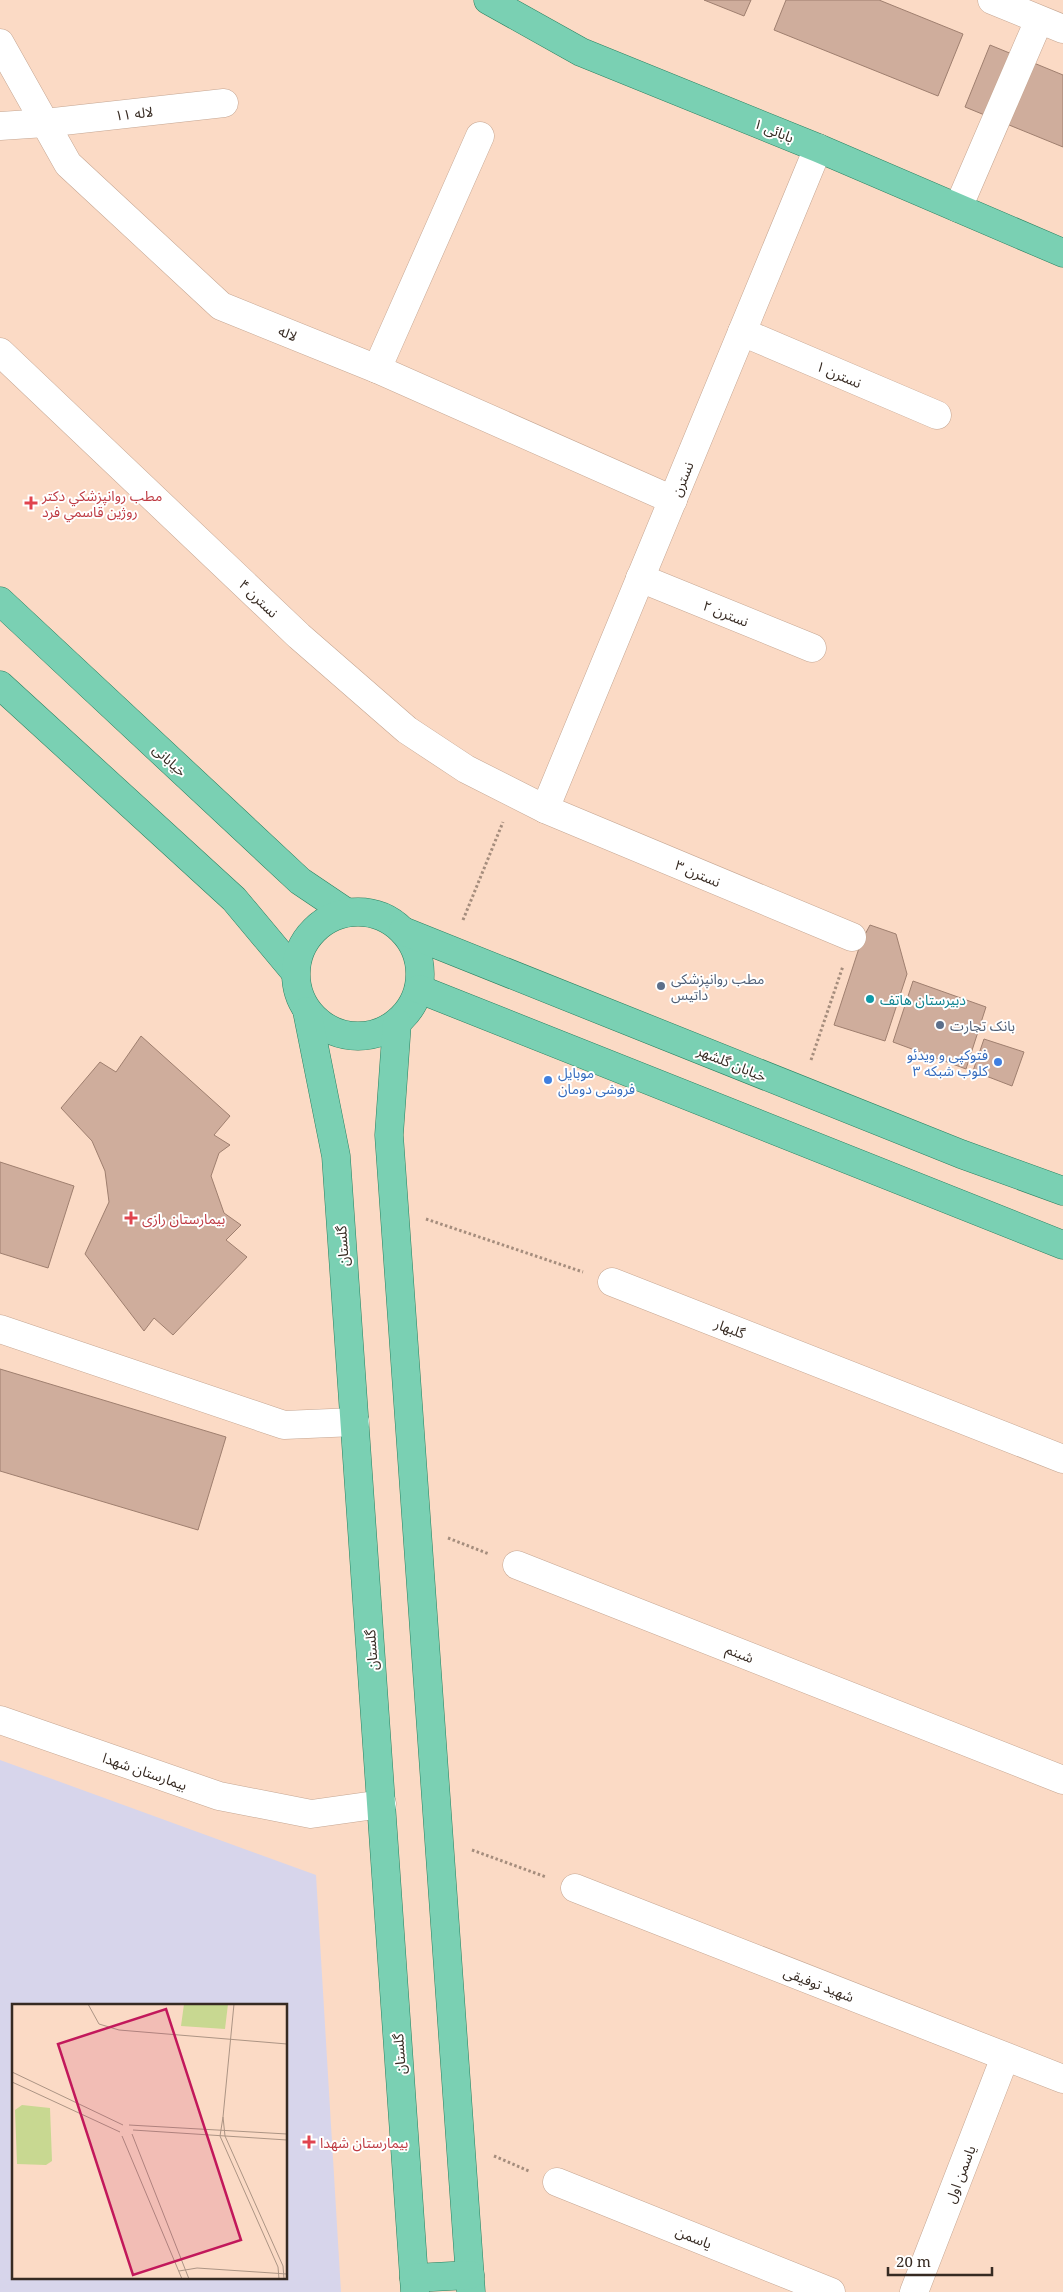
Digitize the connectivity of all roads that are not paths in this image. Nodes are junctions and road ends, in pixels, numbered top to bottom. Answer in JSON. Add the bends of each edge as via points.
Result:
{"nodes":[{"id":1,"x":488,"y":0,"type":"edge"},
{"id":2,"x":992,"y":0,"type":"edge"},
{"id":3,"x":1051,"y":24,"type":"edge"},
{"id":4,"x":0,"y":44,"type":"edge"},
{"id":5,"x":224,"y":103,"type":"dead end"},
{"id":6,"x":45,"y":123,"type":"junction"},
{"id":7,"x":0,"y":126,"type":"edge"},
{"id":8,"x":480,"y":136,"type":"dead end"},
{"id":9,"x":818,"y":148,"type":"junction"},
{"id":10,"x":958,"y":208,"type":"junction"},
{"id":11,"x":1063,"y":253,"type":"edge"},
{"id":12,"x":742,"y":332,"type":"junction"},
{"id":13,"x":0,"y":352,"type":"edge"},
{"id":14,"x":377,"y":369,"type":"junction"},
{"id":15,"x":937,"y":415,"type":"dead end"},
{"id":16,"x":673,"y":500,"type":"junction"},
{"id":17,"x":640,"y":578,"type":"junction"},
{"id":18,"x":0,"y":601,"type":"edge"},
{"id":19,"x":812,"y":648,"type":"dead end"},
{"id":20,"x":0,"y":685,"type":"edge"},
{"id":21,"x":545,"y":810,"type":"junction"},
{"id":22,"x":346,"y":912,"type":"junction"},
{"id":23,"x":403,"y":931,"type":"junction"},
{"id":24,"x":852,"y":937,"type":"road end"},
{"id":25,"x":295,"y":972,"type":"junction"},
{"id":26,"x":419,"y":989,"type":"junction"},
{"id":27,"x":307,"y":1011,"type":"junction"},
{"id":28,"x":397,"y":1023,"type":"junction"},
{"id":29,"x":1063,"y":1192,"type":"edge"},
{"id":30,"x":1063,"y":1245,"type":"edge"},
{"id":31,"x":612,"y":1282,"type":"road end"},
{"id":32,"x":0,"y":1329,"type":"edge"},
{"id":33,"x":355,"y":1422,"type":"junction"},
{"id":34,"x":1063,"y":1459,"type":"edge"},
{"id":35,"x":518,"y":1565,"type":"road end"},
{"id":36,"x":0,"y":1720,"type":"edge"},
{"id":37,"x":1063,"y":1780,"type":"edge"},
{"id":38,"x":382,"y":1804,"type":"junction"},
{"id":39,"x":575,"y":1888,"type":"road end"},
{"id":40,"x":1005,"y":2057,"type":"junction"},
{"id":41,"x":1063,"y":2079,"type":"edge"},
{"id":42,"x":558,"y":2182,"type":"road end"},
{"id":43,"x":470,"y":2284,"type":"edge"},
{"id":44,"x":415,"y":2285,"type":"edge"},
{"id":45,"x":832,"y":2292,"type":"edge"},
{"id":46,"x":914,"y":2292,"type":"edge"}],
"edges":[{"from":1,"to":9,"type":"main road","name":"بابائی ۱","via":[[581,52]]},
{"from":2,"to":3,"type":"street"},
{"from":3,"to":10,"type":"street"},
{"from":4,"to":6,"type":"street","name":"لاله"},
{"from":5,"to":6,"type":"street","name":"لاله ۱۱"},
{"from":6,"to":7,"type":"street","name":"لاله ۱۱"},
{"from":6,"to":14,"type":"street","name":"لاله","via":[[68,164],[221,306]]},
{"from":8,"to":14,"type":"street"},
{"from":9,"to":10,"type":"main road","name":"بابائی ۱"},
{"from":9,"to":12,"type":"street","name":"نسترن"},
{"from":10,"to":11,"type":"main road","name":"بابائی ۱"},
{"from":12,"to":15,"type":"street","name":"نسترن ١"},
{"from":12,"to":16,"type":"street","name":"نسترن"},
{"from":13,"to":21,"type":"street","name":"نسترن ۴","via":[[359,690],[407,730],[458,764]]},
{"from":14,"to":16,"type":"street","name":"لاله"},
{"from":16,"to":17,"type":"street","name":"نسترن"},
{"from":17,"to":19,"type":"street","name":"نسترن ٢"},
{"from":17,"to":21,"type":"street","name":"نسترن"},
{"from":18,"to":22,"type":"main road","name":"خیابانی","via":[[300,881]]},
{"from":20,"to":25,"type":"main road","via":[[234,899]]},
{"from":21,"to":24,"type":"street","name":"نسترن ٣"},
{"from":22,"to":23,"type":"main road","via":[[387,918]]},
{"from":22,"to":25,"type":"main road","via":[[326,919],[310,933],[299,951]]},
{"from":23,"to":26,"type":"main road","via":[[415,948],[420,968]]},
{"from":23,"to":29,"type":"main road","name":"خیابان گلشهر"},
{"from":25,"to":27,"type":"main road"},
{"from":26,"to":28,"type":"main road","via":[[411,1008]]},
{"from":26,"to":30,"type":"main road"},
{"from":27,"to":28,"type":"main road","via":[[321,1025],[353,1036],[380,1033]]},
{"from":27,"to":33,"type":"main road","name":"گلستان","via":[[336,1156]]},
{"from":28,"to":43,"type":"main road","via":[[389,1135]]},
{"from":31,"to":34,"type":"street","name":"گلبهار"},
{"from":32,"to":33,"type":"street","via":[[284,1425]]},
{"from":33,"to":38,"type":"main road","name":"گلستان"},
{"from":35,"to":37,"type":"street","name":"شبنم"},
{"from":36,"to":38,"type":"street","name":"بیمارستان شهدا","via":[[219,1796],[311,1814]]},
{"from":38,"to":44,"type":"main road","name":"گلستان"},
{"from":39,"to":40,"type":"street","name":"شهید توفیقی"},
{"from":40,"to":41,"type":"street","name":"شهید توفیقی"},
{"from":40,"to":46,"type":"street","name":"یاسمن اول"},
{"from":42,"to":45,"type":"street","name":"یاسمن"},
{"from":43,"to":44,"type":"main road"}]}
